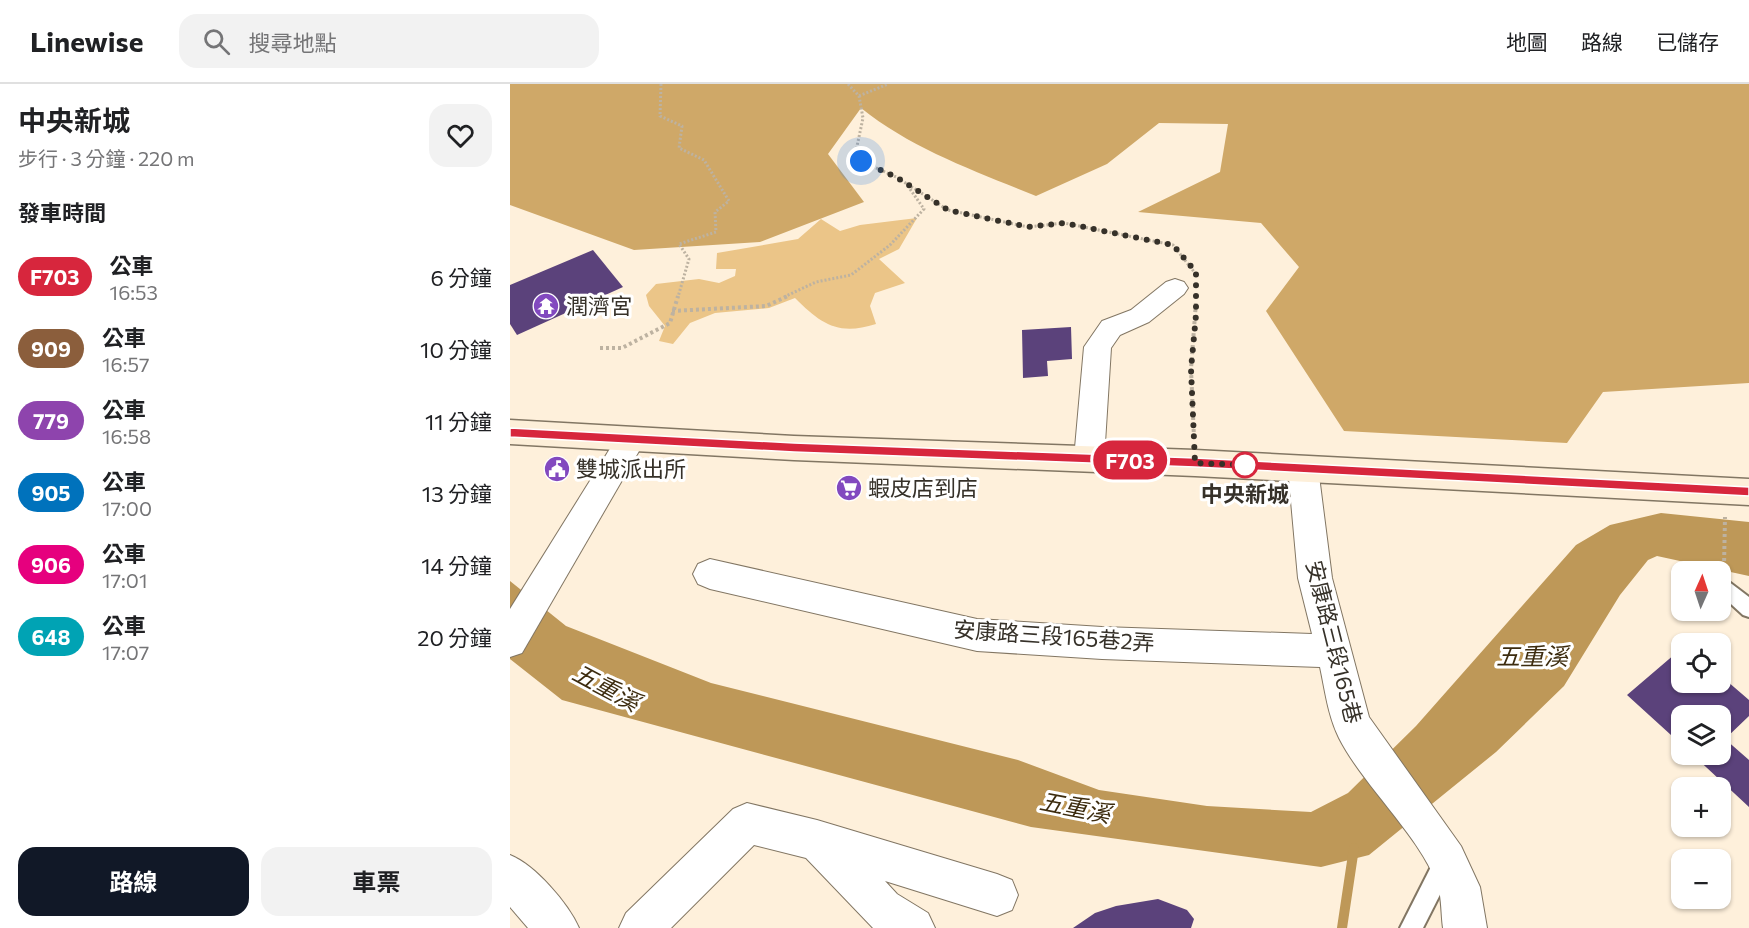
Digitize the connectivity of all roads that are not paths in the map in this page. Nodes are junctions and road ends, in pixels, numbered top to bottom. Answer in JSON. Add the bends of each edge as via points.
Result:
{"nodes":[{"id":1,"x":1189,"y":288,"type":"road end"},
{"id":2,"x":510,"y":432,"type":"edge"},
{"id":3,"x":631,"y":439,"type":"junction"},
{"id":4,"x":1089,"y":459,"type":"junction"},
{"id":5,"x":1303,"y":468,"type":"junction"},
{"id":6,"x":1749,"y":492,"type":"edge"},
{"id":7,"x":710,"y":574,"type":"dead end"},
{"id":8,"x":1731,"y":592,"type":"edge"},
{"id":9,"x":1749,"y":609,"type":"edge"},
{"id":10,"x":510,"y":641,"type":"edge"},
{"id":11,"x":1333,"y":651,"type":"junction"},
{"id":12,"x":817,"y":840,"type":"junction"},
{"id":13,"x":1445,"y":862,"type":"junction"},
{"id":14,"x":510,"y":876,"type":"edge"},
{"id":15,"x":997,"y":895,"type":"dead end"},
{"id":16,"x":557,"y":928,"type":"edge"},
{"id":17,"x":641,"y":928,"type":"edge"},
{"id":18,"x":913,"y":928,"type":"edge"},
{"id":19,"x":1411,"y":928,"type":"edge"},
{"id":20,"x":1465,"y":928,"type":"edge"}],
"edges":[{"from":1,"to":4,"type":"street","via":[[1111,328],[1098,347]]},
{"from":2,"to":3,"type":"main road"},
{"from":3,"to":4,"type":"main road"},
{"from":3,"to":10,"type":"street"},
{"from":4,"to":5,"type":"main road"},
{"from":5,"to":6,"type":"main road"},
{"from":5,"to":11,"type":"street","name":"安康路三段165巷","via":[[1314,578]]},
{"from":7,"to":11,"type":"street","name":"安康路三段165巷2弄","via":[[977,635]]},
{"from":8,"to":9,"type":"lane"},
{"from":11,"to":13,"type":"street","name":"安康路三段165巷","via":[[1352,724],[1362,744],[1422,820]]},
{"from":12,"to":15,"type":"street"},
{"from":12,"to":17,"type":"street","via":[[747,823]]},
{"from":12,"to":18,"type":"street","via":[[882,909]]},
{"from":13,"to":19,"type":"lane"},
{"from":13,"to":20,"type":"street","via":[[1457,883]]},
{"from":14,"to":16,"type":"street"}]}
